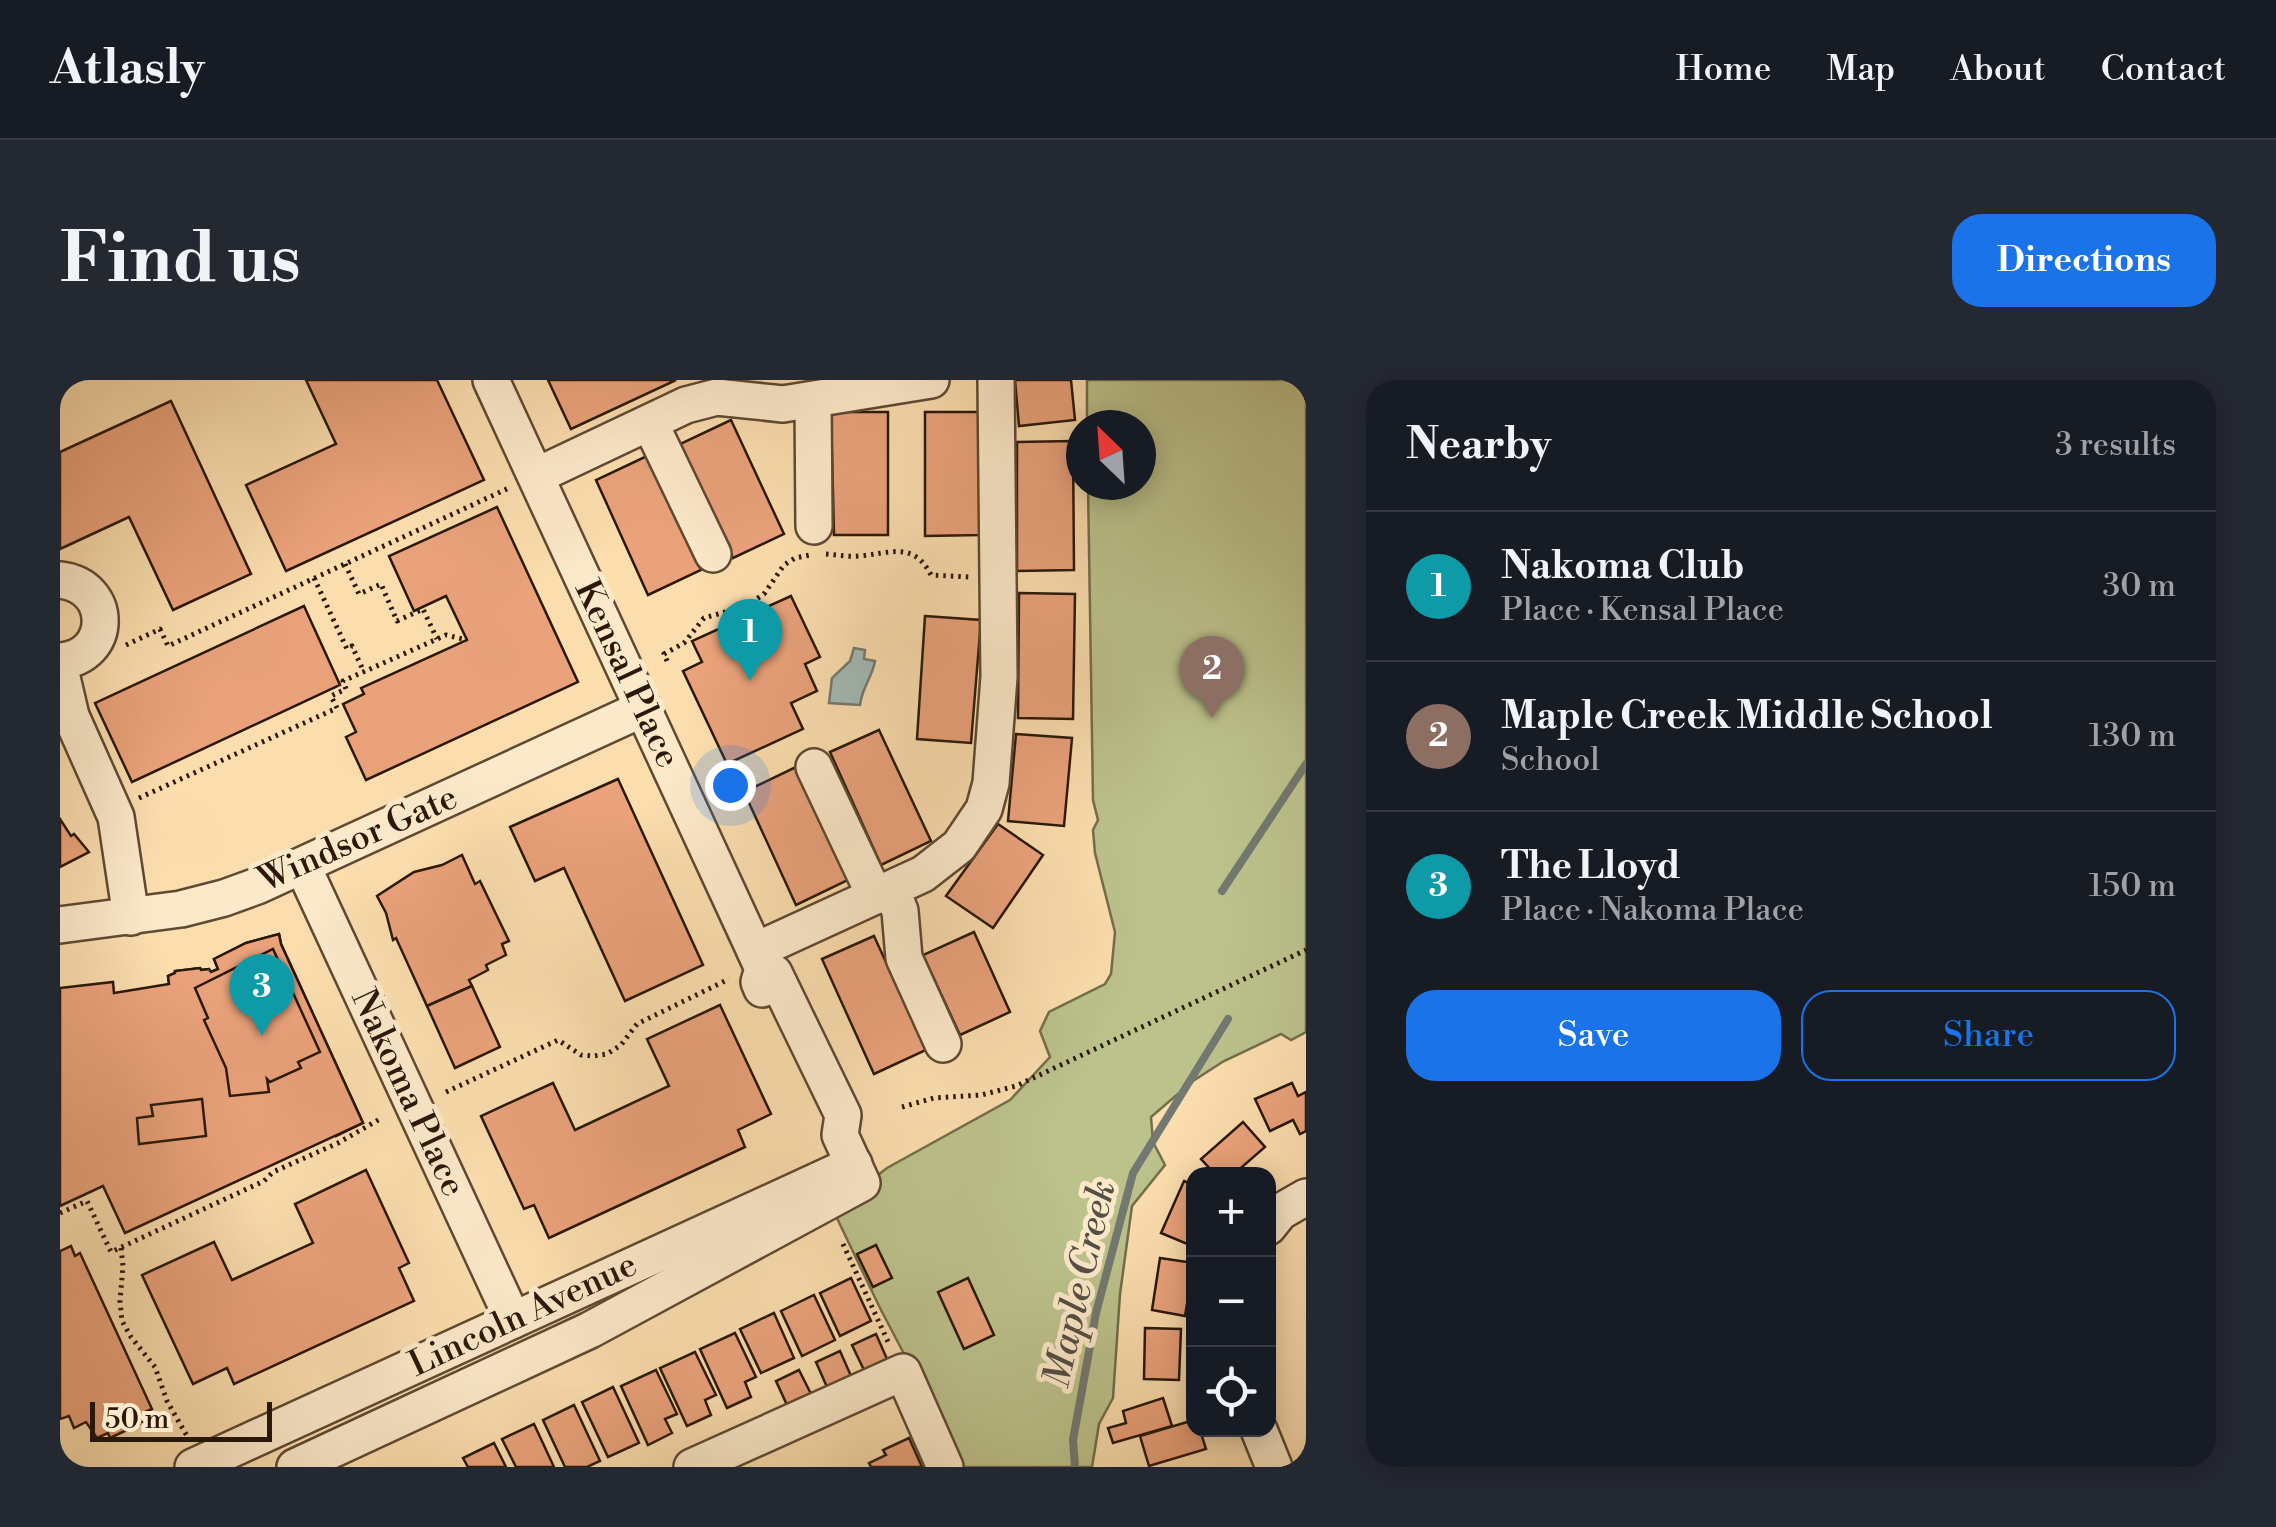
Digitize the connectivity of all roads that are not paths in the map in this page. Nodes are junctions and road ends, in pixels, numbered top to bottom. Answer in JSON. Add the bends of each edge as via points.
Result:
{"nodes":[{"id":1,"x":491,"y":380,"type":"edge"},
{"id":2,"x":931,"y":380,"type":"edge"},
{"id":3,"x":996,"y":380,"type":"edge"},
{"id":4,"x":895,"y":382,"type":"edge"},
{"id":5,"x":813,"y":400,"type":"junction"},
{"id":6,"x":650,"y":422,"type":"junction"},
{"id":7,"x":536,"y":476,"type":"junction"},
{"id":8,"x":814,"y":526,"type":"dead end"},
{"id":9,"x":712,"y":554,"type":"dead end"},
{"id":10,"x":60,"y":580,"type":"edge"},
{"id":11,"x":60,"y":665,"type":"edge"},
{"id":12,"x":642,"y":709,"type":"junction"},
{"id":13,"x":69,"y":735,"type":"edge"},
{"id":14,"x":814,"y":767,"type":"dead end"},
{"id":15,"x":302,"y":867,"type":"junction"},
{"id":16,"x":883,"y":893,"type":"junction"},
{"id":17,"x":131,"y":917,"type":"junction"},
{"id":18,"x":60,"y":926,"type":"edge"},
{"id":19,"x":749,"y":966,"type":"junction"},
{"id":20,"x":943,"y":1044,"type":"dead end"},
{"id":21,"x":852,"y":1160,"type":"junction"},
{"id":22,"x":1306,"y":1197,"type":"edge"},
{"id":23,"x":1276,"y":1217,"type":"edge"},
{"id":24,"x":513,"y":1320,"type":"junction"},
{"id":25,"x":1261,"y":1437,"type":"edge"},
{"id":26,"x":190,"y":1451,"type":"edge"},
{"id":27,"x":296,"y":1467,"type":"edge"},
{"id":28,"x":692,"y":1467,"type":"edge"},
{"id":29,"x":946,"y":1467,"type":"edge"},
{"id":30,"x":1274,"y":1467,"type":"edge"}],
"edges":[{"from":1,"to":7,"type":"street","name":"Kensal Place"},
{"from":2,"to":4,"type":"street"},
{"from":3,"to":16,"type":"street","via":[[999,678],[989,796],[959,846]]},
{"from":4,"to":5,"type":"street"},
{"from":5,"to":6,"type":"street","via":[[710,398]]},
{"from":5,"to":8,"type":"street"},
{"from":6,"to":7,"type":"street"},
{"from":6,"to":9,"type":"street"},
{"from":7,"to":12,"type":"street","name":"Kensal Place"},
{"from":10,"to":11,"type":"street","via":[[89,592],[100,623],[87,651]]},
{"from":11,"to":13,"type":"street"},
{"from":12,"to":15,"type":"street","name":"Windsor Gate"},
{"from":12,"to":19,"type":"street","name":"Kensal Place"},
{"from":13,"to":17,"type":"street","via":[[116,817]]},
{"from":14,"to":16,"type":"street"},
{"from":15,"to":17,"type":"street","name":"Windsor Gate","via":[[204,904]]},
{"from":15,"to":24,"type":"street","name":"Nakoma Place"},
{"from":16,"to":19,"type":"street"},
{"from":16,"to":20,"type":"street","via":[[900,911],[904,958]]},
{"from":17,"to":18,"type":"street","name":"Windsor Gate"},
{"from":19,"to":21,"type":"street","name":"Kensal Place","via":[[825,1130]]},
{"from":21,"to":24,"type":"street","name":"Lincoln Avenue"},
{"from":21,"to":27,"type":"street","name":"Lincoln Avenue","via":[[590,1330]]},
{"from":22,"to":23,"type":"street"},
{"from":24,"to":26,"type":"street","name":"Lincoln Avenue"},
{"from":25,"to":30,"type":"street"},
{"from":28,"to":29,"type":"street","via":[[902,1372]]}]}
